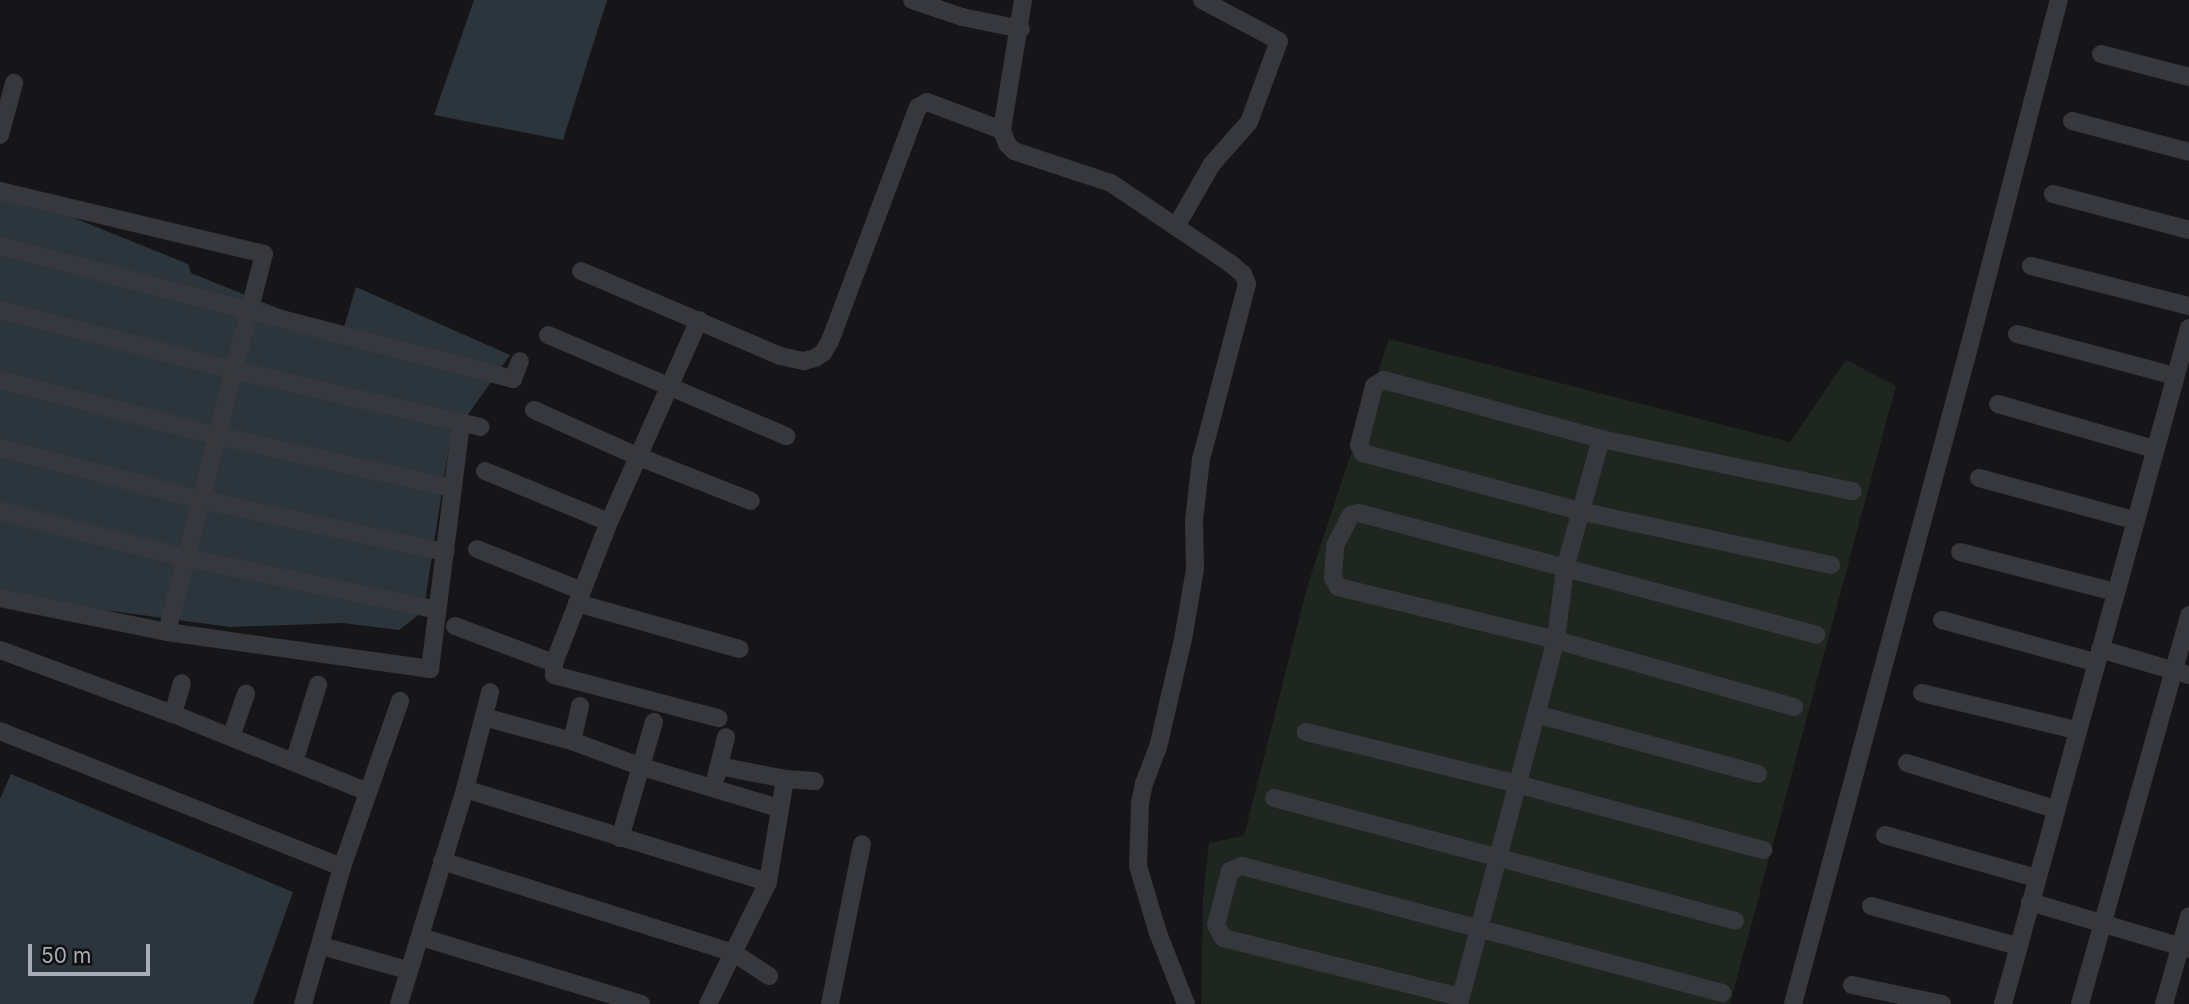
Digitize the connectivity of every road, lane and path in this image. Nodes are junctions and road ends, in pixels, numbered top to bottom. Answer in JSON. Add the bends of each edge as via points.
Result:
{"nodes":[{"id":1,"x":912,"y":0,"type":"edge"},
{"id":2,"x":1023,"y":0,"type":"edge"},
{"id":3,"x":1202,"y":0,"type":"edge"},
{"id":4,"x":2059,"y":0,"type":"edge"},
{"id":5,"x":1021,"y":29,"type":"junction"},
{"id":6,"x":2101,"y":54,"type":"dead end"},
{"id":7,"x":2189,"y":77,"type":"edge"},
{"id":8,"x":14,"y":83,"type":"dead end"},
{"id":9,"x":2072,"y":121,"type":"dead end"},
{"id":10,"x":1002,"y":130,"type":"junction"},
{"id":11,"x":0,"y":135,"type":"edge"},
{"id":12,"x":2189,"y":152,"type":"edge"},
{"id":13,"x":0,"y":191,"type":"edge"},
{"id":14,"x":2053,"y":194,"type":"dead end"},
{"id":15,"x":1177,"y":225,"type":"junction"},
{"id":16,"x":2189,"y":230,"type":"edge"},
{"id":17,"x":0,"y":246,"type":"edge"},
{"id":18,"x":2031,"y":266,"type":"dead end"},
{"id":19,"x":581,"y":271,"type":"dead end"},
{"id":20,"x":2189,"y":306,"type":"edge"},
{"id":21,"x":0,"y":310,"type":"edge"},
{"id":22,"x":251,"y":311,"type":"junction"},
{"id":23,"x":699,"y":320,"type":"junction"},
{"id":24,"x":2189,"y":328,"type":"edge"},
{"id":25,"x":2017,"y":334,"type":"dead end"},
{"id":26,"x":548,"y":335,"type":"dead end"},
{"id":27,"x":520,"y":361,"type":"dead end"},
{"id":28,"x":234,"y":370,"type":"junction"},
{"id":29,"x":0,"y":380,"type":"edge"},
{"id":30,"x":2179,"y":387,"type":"edge"},
{"id":31,"x":670,"y":388,"type":"junction"},
{"id":32,"x":1998,"y":404,"type":"dead end"},
{"id":33,"x":534,"y":410,"type":"dead end"},
{"id":34,"x":461,"y":424,"type":"junction"},
{"id":35,"x":480,"y":427,"type":"dead end"},
{"id":36,"x":218,"y":436,"type":"junction"},
{"id":37,"x":786,"y":436,"type":"dead end"},
{"id":38,"x":1601,"y":439,"type":"junction"},
{"id":39,"x":0,"y":448,"type":"edge"},
{"id":40,"x":2154,"y":449,"type":"junction"},
{"id":41,"x":639,"y":457,"type":"junction"},
{"id":42,"x":485,"y":471,"type":"dead end"},
{"id":43,"x":1979,"y":478,"type":"dead end"},
{"id":44,"x":452,"y":488,"type":"junction"},
{"id":45,"x":1853,"y":491,"type":"dead end"},
{"id":46,"x":202,"y":500,"type":"junction"},
{"id":47,"x":751,"y":501,"type":"dead end"},
{"id":48,"x":0,"y":511,"type":"edge"},
{"id":49,"x":1583,"y":512,"type":"junction"},
{"id":50,"x":2134,"y":520,"type":"junction"},
{"id":51,"x":609,"y":522,"type":"junction"},
{"id":52,"x":477,"y":549,"type":"dead end"},
{"id":53,"x":444,"y":552,"type":"junction"},
{"id":54,"x":1960,"y":552,"type":"dead end"},
{"id":55,"x":187,"y":558,"type":"junction"},
{"id":56,"x":1831,"y":565,"type":"dead end"},
{"id":57,"x":1565,"y":568,"type":"junction"},
{"id":58,"x":2115,"y":592,"type":"junction"},
{"id":59,"x":580,"y":597,"type":"junction"},
{"id":60,"x":0,"y":598,"type":"edge"},
{"id":61,"x":437,"y":610,"type":"junction"},
{"id":62,"x":2189,"y":615,"type":"edge"},
{"id":63,"x":1942,"y":620,"type":"dead end"},
{"id":64,"x":455,"y":626,"type":"dead end"},
{"id":65,"x":167,"y":632,"type":"junction"},
{"id":66,"x":1815,"y":635,"type":"dead end"},
{"id":67,"x":1556,"y":640,"type":"junction"},
{"id":68,"x":740,"y":649,"type":"dead end"},
{"id":69,"x":0,"y":650,"type":"edge"},
{"id":70,"x":2097,"y":656,"type":"junction"},
{"id":71,"x":554,"y":663,"type":"junction"},
{"id":72,"x":2181,"y":673,"type":"edge"},
{"id":73,"x":182,"y":683,"type":"dead end"},
{"id":74,"x":317,"y":685,"type":"dead end"},
{"id":75,"x":490,"y":692,"type":"dead end"},
{"id":76,"x":1922,"y":693,"type":"dead end"},
{"id":77,"x":246,"y":694,"type":"dead end"},
{"id":78,"x":400,"y":701,"type":"dead end"},
{"id":79,"x":580,"y":706,"type":"dead end"},
{"id":80,"x":1794,"y":707,"type":"dead end"},
{"id":81,"x":173,"y":713,"type":"junction"},
{"id":82,"x":1536,"y":714,"type":"junction"},
{"id":83,"x":484,"y":716,"type":"junction"},
{"id":84,"x":718,"y":718,"type":"dead end"},
{"id":85,"x":654,"y":722,"type":"dead end"},
{"id":86,"x":2076,"y":730,"type":"junction"},
{"id":87,"x":0,"y":731,"type":"edge"},
{"id":88,"x":1306,"y":732,"type":"dead end"},
{"id":89,"x":231,"y":737,"type":"junction"},
{"id":90,"x":726,"y":737,"type":"dead end"},
{"id":91,"x":572,"y":741,"type":"junction"},
{"id":92,"x":294,"y":762,"type":"junction"},
{"id":93,"x":1906,"y":763,"type":"dead end"},
{"id":94,"x":719,"y":766,"type":"junction"},
{"id":95,"x":642,"y":767,"type":"junction"},
{"id":96,"x":1758,"y":774,"type":"dead end"},
{"id":97,"x":785,"y":779,"type":"junction"},
{"id":98,"x":815,"y":781,"type":"dead end"},
{"id":99,"x":1517,"y":784,"type":"junction"},
{"id":100,"x":713,"y":788,"type":"junction"},
{"id":101,"x":465,"y":789,"type":"junction"},
{"id":102,"x":368,"y":792,"type":"junction"},
{"id":103,"x":1274,"y":798,"type":"dead end"},
{"id":104,"x":779,"y":808,"type":"junction"},
{"id":105,"x":2055,"y":809,"type":"junction"},
{"id":106,"x":1885,"y":835,"type":"dead end"},
{"id":107,"x":620,"y":838,"type":"junction"},
{"id":108,"x":862,"y":844,"type":"dead end"},
{"id":109,"x":1763,"y":850,"type":"dead end"},
{"id":110,"x":1498,"y":857,"type":"junction"},
{"id":111,"x":442,"y":862,"type":"junction"},
{"id":112,"x":342,"y":867,"type":"junction"},
{"id":113,"x":2036,"y":878,"type":"junction"},
{"id":114,"x":768,"y":882,"type":"junction"},
{"id":115,"x":2030,"y":902,"type":"junction"},
{"id":116,"x":1871,"y":906,"type":"dead end"},
{"id":117,"x":2189,"y":916,"type":"edge"},
{"id":118,"x":1735,"y":921,"type":"dead end"},
{"id":119,"x":2102,"y":925,"type":"junction"},
{"id":120,"x":1479,"y":928,"type":"junction"},
{"id":121,"x":421,"y":937,"type":"junction"},
{"id":122,"x":322,"y":946,"type":"junction"},
{"id":123,"x":2018,"y":946,"type":"junction"},
{"id":124,"x":2185,"y":948,"type":"edge"},
{"id":125,"x":734,"y":953,"type":"junction"},
{"id":126,"x":407,"y":970,"type":"junction"},
{"id":127,"x":769,"y":976,"type":"dead end"},
{"id":128,"x":1852,"y":985,"type":"dead end"},
{"id":129,"x":1722,"y":993,"type":"dead end"},
{"id":130,"x":1460,"y":1000,"type":"edge"},
{"id":131,"x":303,"y":1004,"type":"edge"},
{"id":132,"x":399,"y":1004,"type":"edge"},
{"id":133,"x":641,"y":1004,"type":"edge"},
{"id":134,"x":708,"y":1004,"type":"edge"},
{"id":135,"x":830,"y":1004,"type":"edge"},
{"id":136,"x":1186,"y":1004,"type":"edge"},
{"id":137,"x":1793,"y":1004,"type":"edge"},
{"id":138,"x":1942,"y":1004,"type":"edge"},
{"id":139,"x":2003,"y":1004,"type":"edge"},
{"id":140,"x":2080,"y":1004,"type":"edge"},
{"id":141,"x":2164,"y":1004,"type":"edge"}],
"edges":[{"from":1,"to":5,"type":"street","via":[[962,17]]},
{"from":2,"to":5,"type":"street"},
{"from":3,"to":15,"type":"street","via":[[1279,41],[1249,122],[1212,164]]},
{"from":4,"to":137,"type":"street"},
{"from":5,"to":10,"type":"street"},
{"from":6,"to":7,"type":"street"},
{"from":8,"to":11,"type":"street"},
{"from":9,"to":12,"type":"street"},
{"from":10,"to":15,"type":"street","via":[[1014,151],[1111,183]]},
{"from":10,"to":23,"type":"street","via":[[927,102],[918,107],[823,353],[803,361],[780,356]]},
{"from":13,"to":22,"type":"street","via":[[264,254]]},
{"from":14,"to":16,"type":"street"},
{"from":15,"to":136,"type":"street","via":[[1243,274],[1247,284],[1201,459],[1194,520],[1195,569],[1187,615],[1158,747],[1140,804],[1138,866]]},
{"from":17,"to":22,"type":"street"},
{"from":18,"to":20,"type":"street"},
{"from":19,"to":23,"type":"street"},
{"from":21,"to":28,"type":"street"},
{"from":22,"to":27,"type":"street","via":[[513,379]]},
{"from":22,"to":28,"type":"street"},
{"from":23,"to":31,"type":"street"},
{"from":24,"to":30,"type":"street"},
{"from":25,"to":30,"type":"street"},
{"from":26,"to":31,"type":"street"},
{"from":28,"to":34,"type":"street"},
{"from":28,"to":36,"type":"street"},
{"from":29,"to":36,"type":"street"},
{"from":30,"to":40,"type":"street"},
{"from":31,"to":37,"type":"street"},
{"from":31,"to":41,"type":"street"},
{"from":32,"to":40,"type":"street"},
{"from":33,"to":41,"type":"street"},
{"from":34,"to":35,"type":"street"},
{"from":34,"to":44,"type":"street"},
{"from":36,"to":44,"type":"street"},
{"from":36,"to":46,"type":"street"},
{"from":38,"to":45,"type":"street"},
{"from":38,"to":49,"type":"street"},
{"from":38,"to":49,"type":"street","via":[[1384,380],[1374,386],[1359,445],[1363,453]]},
{"from":39,"to":46,"type":"street"},
{"from":40,"to":50,"type":"street"},
{"from":41,"to":47,"type":"street"},
{"from":41,"to":51,"type":"street"},
{"from":42,"to":51,"type":"street"},
{"from":43,"to":50,"type":"street"},
{"from":44,"to":53,"type":"street"},
{"from":46,"to":53,"type":"street"},
{"from":46,"to":55,"type":"street"},
{"from":48,"to":55,"type":"street"},
{"from":49,"to":56,"type":"street"},
{"from":49,"to":57,"type":"street"},
{"from":50,"to":58,"type":"street"},
{"from":51,"to":59,"type":"street"},
{"from":52,"to":59,"type":"street"},
{"from":53,"to":61,"type":"street"},
{"from":54,"to":58,"type":"street"},
{"from":55,"to":61,"type":"street"},
{"from":55,"to":65,"type":"street"},
{"from":57,"to":66,"type":"street"},
{"from":57,"to":67,"type":"street"},
{"from":57,"to":67,"type":"street","via":[[1359,513],[1351,515],[1335,546],[1333,578],[1338,587]]},
{"from":58,"to":70,"type":"street"},
{"from":59,"to":68,"type":"street"},
{"from":59,"to":71,"type":"street"},
{"from":60,"to":65,"type":"street"},
{"from":61,"to":65,"type":"street","via":[[430,669]]},
{"from":62,"to":72,"type":"street"},
{"from":63,"to":70,"type":"street"},
{"from":64,"to":71,"type":"street"},
{"from":67,"to":80,"type":"street"},
{"from":67,"to":82,"type":"street"},
{"from":69,"to":81,"type":"street"},
{"from":70,"to":72,"type":"street"},
{"from":70,"to":86,"type":"street"},
{"from":71,"to":84,"type":"street","via":[[554,675]]},
{"from":72,"to":119,"type":"street"},
{"from":73,"to":81,"type":"street"},
{"from":74,"to":92,"type":"street"},
{"from":75,"to":83,"type":"street"},
{"from":76,"to":86,"type":"street"},
{"from":77,"to":89,"type":"street"},
{"from":78,"to":102,"type":"street"},
{"from":79,"to":91,"type":"street"},
{"from":81,"to":89,"type":"street"},
{"from":82,"to":96,"type":"street"},
{"from":82,"to":99,"type":"street"},
{"from":83,"to":91,"type":"street"},
{"from":83,"to":101,"type":"street"},
{"from":85,"to":95,"type":"street"},
{"from":86,"to":105,"type":"street"},
{"from":87,"to":112,"type":"street"},
{"from":88,"to":99,"type":"street"},
{"from":89,"to":92,"type":"street"},
{"from":90,"to":94,"type":"street"},
{"from":91,"to":95,"type":"street"},
{"from":92,"to":102,"type":"street"},
{"from":93,"to":105,"type":"street"},
{"from":94,"to":97,"type":"street"},
{"from":94,"to":100,"type":"street"},
{"from":95,"to":100,"type":"street"},
{"from":95,"to":107,"type":"street"},
{"from":97,"to":98,"type":"street"},
{"from":97,"to":104,"type":"street"},
{"from":99,"to":109,"type":"street"},
{"from":99,"to":110,"type":"street"},
{"from":100,"to":104,"type":"street"},
{"from":101,"to":107,"type":"street"},
{"from":101,"to":111,"type":"street"},
{"from":102,"to":112,"type":"street"},
{"from":103,"to":110,"type":"street"},
{"from":104,"to":114,"type":"street"},
{"from":105,"to":113,"type":"street"},
{"from":106,"to":113,"type":"street"},
{"from":107,"to":114,"type":"street"},
{"from":108,"to":135,"type":"street"},
{"from":110,"to":118,"type":"street"},
{"from":110,"to":120,"type":"street"},
{"from":111,"to":121,"type":"street"},
{"from":111,"to":125,"type":"street"},
{"from":112,"to":122,"type":"street"},
{"from":113,"to":115,"type":"street"},
{"from":114,"to":125,"type":"street"},
{"from":115,"to":119,"type":"street"},
{"from":115,"to":123,"type":"street"},
{"from":116,"to":123,"type":"street"},
{"from":117,"to":124,"type":"street"},
{"from":119,"to":124,"type":"street"},
{"from":119,"to":140,"type":"street"},
{"from":120,"to":129,"type":"street"},
{"from":120,"to":130,"type":"street"},
{"from":120,"to":130,"type":"street","via":[[1242,866],[1230,871],[1216,925],[1223,938]]},
{"from":121,"to":126,"type":"street"},
{"from":121,"to":133,"type":"street"},
{"from":122,"to":126,"type":"street"},
{"from":122,"to":131,"type":"street"},
{"from":123,"to":139,"type":"street"},
{"from":124,"to":141,"type":"street"},
{"from":125,"to":127,"type":"street"},
{"from":125,"to":134,"type":"street"},
{"from":126,"to":132,"type":"street"},
{"from":128,"to":138,"type":"street"}]}
